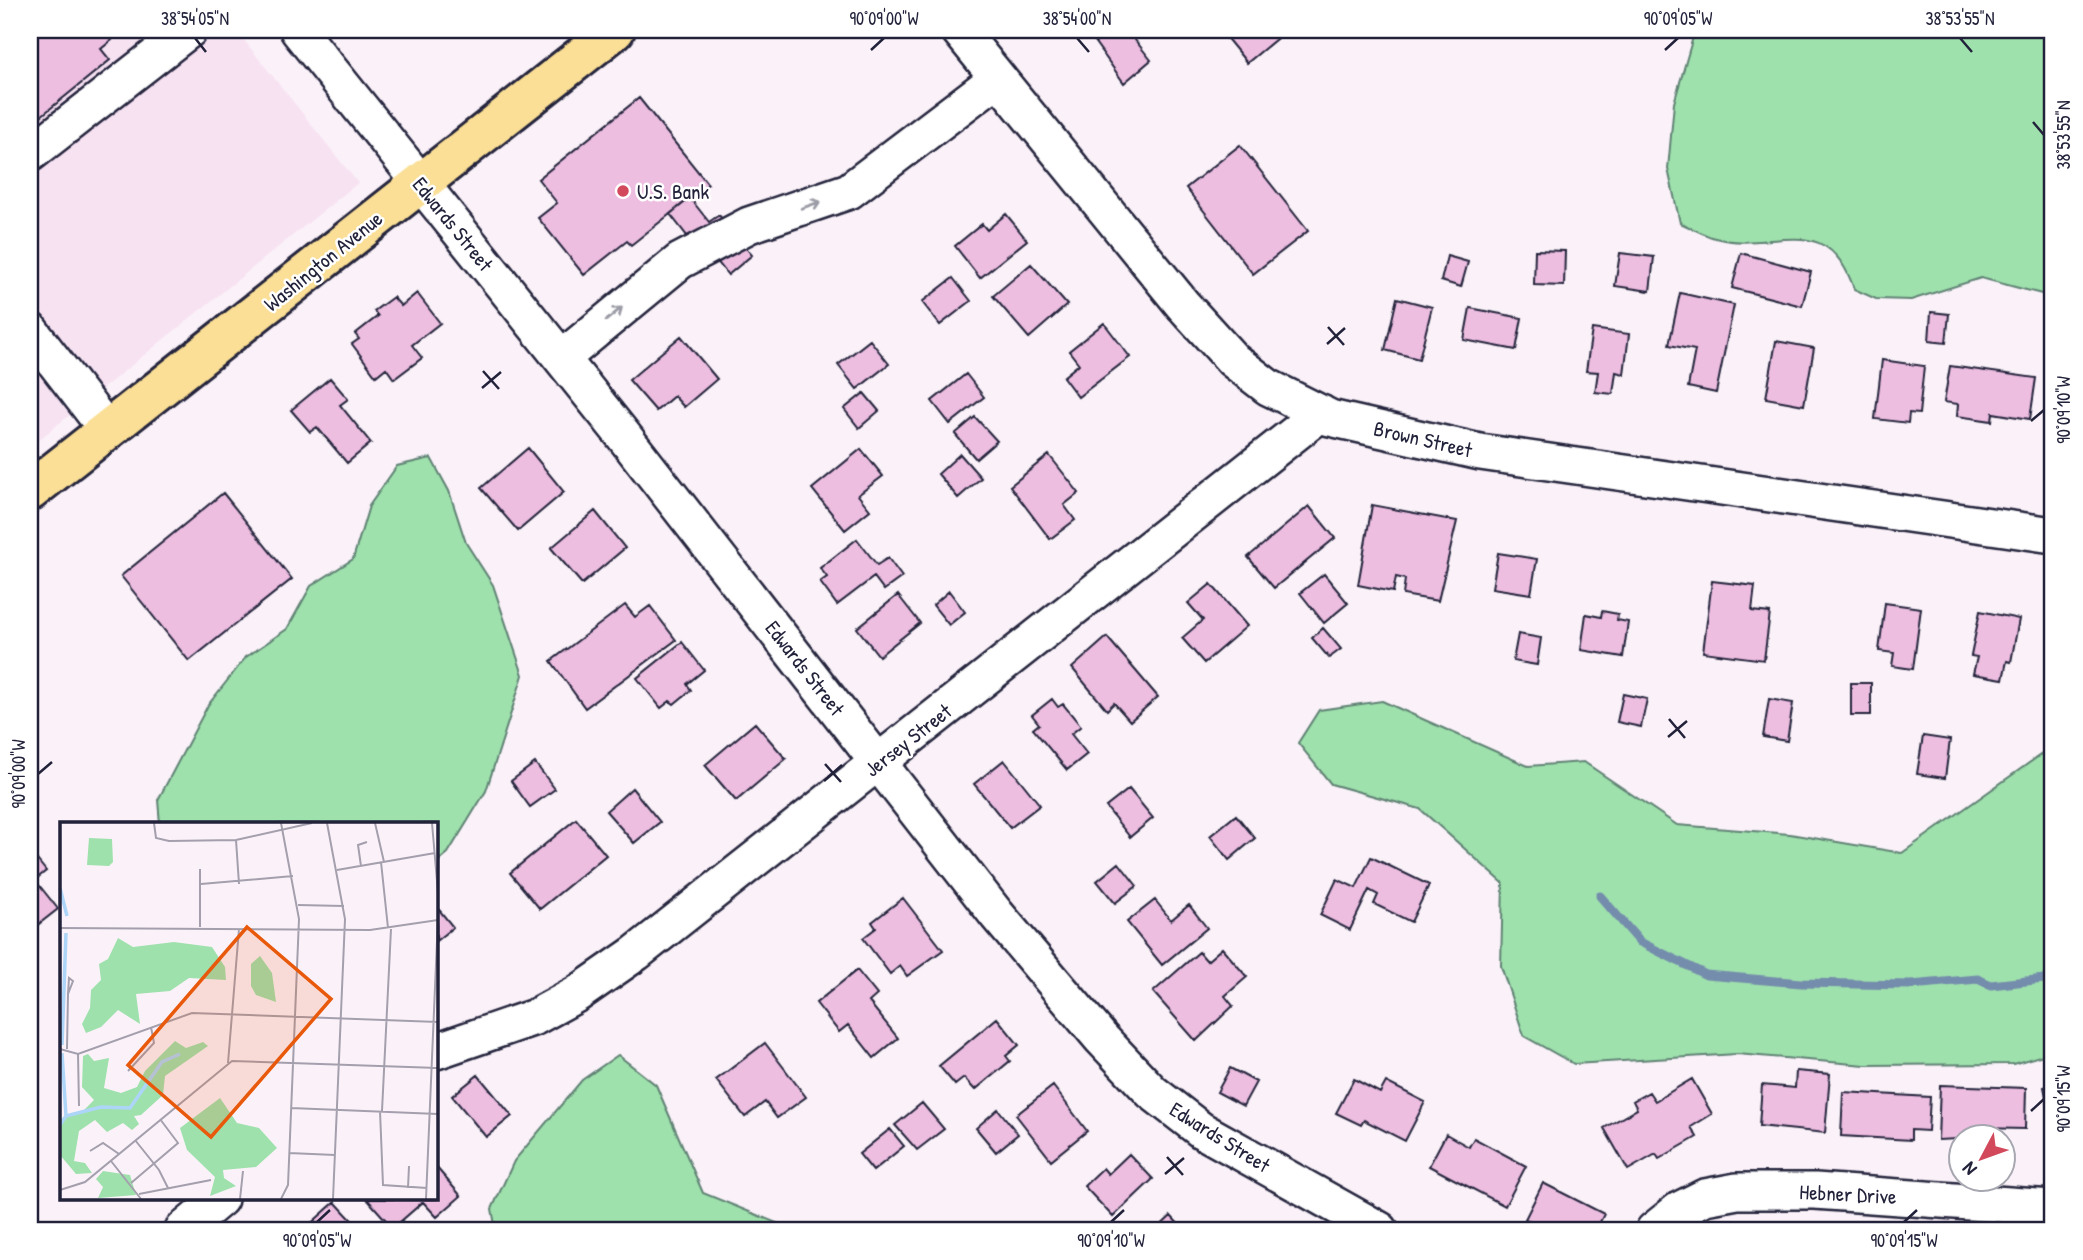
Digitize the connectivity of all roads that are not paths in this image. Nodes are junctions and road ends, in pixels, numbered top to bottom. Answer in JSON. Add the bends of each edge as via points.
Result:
{"nodes":[{"id":1,"x":190,"y":30,"type":"edge"},
{"id":2,"x":298,"y":30,"type":"edge"},
{"id":3,"x":615,"y":30,"type":"edge"},
{"id":4,"x":959,"y":30,"type":"edge"},
{"id":5,"x":998,"y":78,"type":"junction"},
{"id":6,"x":30,"y":154,"type":"edge"},
{"id":7,"x":420,"y":184,"type":"junction"},
{"id":8,"x":30,"y":330,"type":"edge"},
{"id":9,"x":562,"y":358,"type":"junction"},
{"id":10,"x":1321,"y":413,"type":"junction"},
{"id":11,"x":108,"y":431,"type":"junction"},
{"id":12,"x":30,"y":491,"type":"edge"},
{"id":13,"x":2053,"y":535,"type":"edge"},
{"id":14,"x":879,"y":763,"type":"junction"},
{"id":15,"x":438,"y":1050,"type":"edge"},
{"id":16,"x":219,"y":1200,"type":"edge"},
{"id":17,"x":2053,"y":1208,"type":"edge"},
{"id":18,"x":183,"y":1230,"type":"edge"},
{"id":19,"x":1380,"y":1230,"type":"edge"},
{"id":20,"x":1654,"y":1230,"type":"edge"}],
"edges":[{"from":1,"to":6,"type":"street"},
{"from":2,"to":7,"type":"street","name":"Edwards Street"},
{"from":3,"to":7,"type":"main road","name":"Washington Avenue"},
{"from":4,"to":5,"type":"street","name":"Brown Street"},
{"from":9,"to":5,"type":"street","one_way":true,"via":[[680,261],[749,225],[849,191]]},
{"from":5,"to":10,"type":"street","name":"Brown Street","via":[[1233,360],[1268,387]]},
{"from":7,"to":9,"type":"street","name":"Edwards Street"},
{"from":7,"to":11,"type":"main road","name":"Washington Avenue"},
{"from":8,"to":11,"type":"street"},
{"from":9,"to":14,"type":"street","name":"Edwards Street"},
{"from":10,"to":13,"type":"street","name":"Brown Street","via":[[1480,452]]},
{"from":10,"to":14,"type":"street","name":"Jersey Street"},
{"from":11,"to":12,"type":"main road","name":"Washington Avenue"},
{"from":14,"to":15,"type":"street","name":"Jersey Street","via":[[577,994],[535,1017]]},
{"from":14,"to":19,"type":"street","name":"Edwards Street","via":[[997,915],[1152,1092],[1202,1130]]},
{"from":16,"to":18,"type":"street"},
{"from":17,"to":20,"type":"street","name":"Hebner Drive","via":[[1815,1191],[1737,1191],[1705,1197]]}]}
